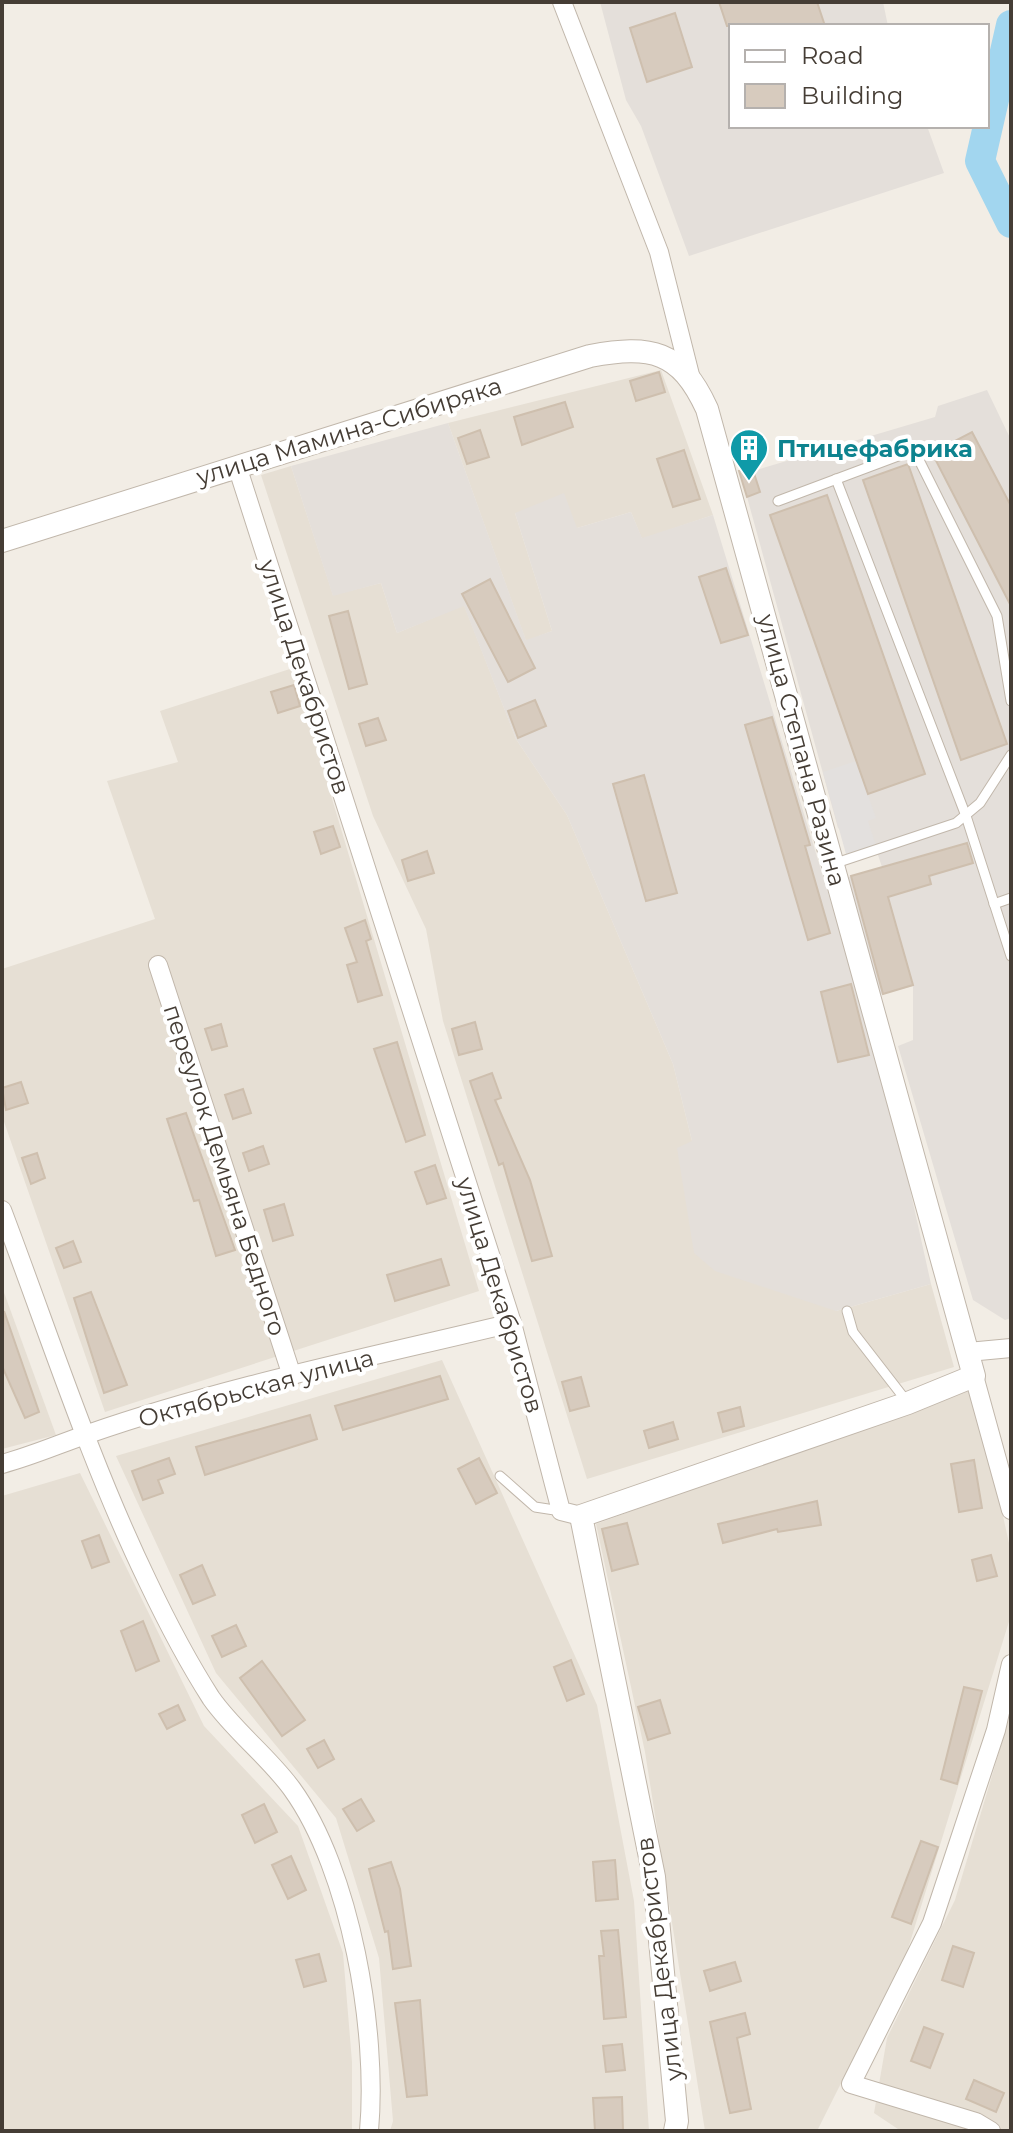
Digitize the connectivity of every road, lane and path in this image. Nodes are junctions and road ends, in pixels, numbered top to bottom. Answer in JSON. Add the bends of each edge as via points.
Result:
{"nodes":[{"id":1,"x":562,"y":2,"type":"edge"},
{"id":2,"x":691,"y":379,"type":"junction"},
{"id":3,"x":237,"y":466,"type":"junction"},
{"id":4,"x":836,"y":479,"type":"junction"},
{"id":5,"x":778,"y":501,"type":"dead end"},
{"id":6,"x":2,"y":541,"type":"edge"},
{"id":7,"x":1011,"y":701,"type":"edge"},
{"id":8,"x":1011,"y":755,"type":"edge"},
{"id":9,"x":966,"y":816,"type":"junction"},
{"id":10,"x":833,"y":864,"type":"junction"},
{"id":11,"x":1011,"y":898,"type":"edge"},
{"id":12,"x":994,"y":904,"type":"junction"},
{"id":13,"x":1011,"y":956,"type":"edge"},
{"id":14,"x":158,"y":965,"type":"dead end"},
{"id":15,"x":2,"y":1210,"type":"edge"},
{"id":16,"x":847,"y":1311,"type":"dead end"},
{"id":17,"x":512,"y":1323,"type":"junction"},
{"id":18,"x":1011,"y":1348,"type":"edge"},
{"id":19,"x":968,"y":1352,"type":"junction"},
{"id":20,"x":292,"y":1376,"type":"junction"},
{"id":21,"x":974,"y":1376,"type":"junction"},
{"id":22,"x":908,"y":1403,"type":"junction"},
{"id":23,"x":87,"y":1434,"type":"junction"},
{"id":24,"x":2,"y":1464,"type":"edge"},
{"id":25,"x":500,"y":1476,"type":"dead end"},
{"id":26,"x":1011,"y":1510,"type":"edge"},
{"id":27,"x":571,"y":1514,"type":"junction"},
{"id":28,"x":1011,"y":1664,"type":"edge"},
{"id":29,"x":369,"y":2131,"type":"edge"},
{"id":30,"x":675,"y":2131,"type":"edge"},
{"id":31,"x":991,"y":2131,"type":"edge"}],
"edges":[{"from":1,"to":2,"type":"street","name":"улица Степана Разина","via":[[659,252]]},
{"from":2,"to":3,"type":"street","name":"улица Мамина-Сибиряка","via":[[669,358],[655,353],[600,354]]},
{"from":2,"to":10,"type":"street","name":"улица Степана Разина","via":[[715,432]]},
{"from":3,"to":6,"type":"street","name":"улица Мамина-Сибиряка"},
{"from":3,"to":17,"type":"street","name":"улица Декабристов"},
{"from":4,"to":5,"type":"lane"},
{"from":4,"to":7,"type":"lane","via":[[914,450],[994,609]]},
{"from":4,"to":9,"type":"lane"},
{"from":8,"to":9,"type":"lane"},
{"from":9,"to":10,"type":"lane","via":[[942,830]]},
{"from":9,"to":12,"type":"lane"},
{"from":10,"to":19,"type":"street","name":"улица Степана Разина"},
{"from":11,"to":12,"type":"lane"},
{"from":12,"to":13,"type":"lane"},
{"from":14,"to":20,"type":"street","name":"переулок Демьяна Бедного"},
{"from":15,"to":23,"type":"street"},
{"from":16,"to":22,"type":"lane","via":[[853,1332]]},
{"from":17,"to":20,"type":"street","name":"Октябрьская улица"},
{"from":17,"to":27,"type":"street","name":"улица Декабристов"},
{"from":18,"to":19,"type":"street"},
{"from":19,"to":21,"type":"street","name":"улица Степана Разина"},
{"from":20,"to":23,"type":"street","name":"Октябрьская улица"},
{"from":21,"to":22,"type":"street"},
{"from":21,"to":26,"type":"street","name":"улица Степана Разина"},
{"from":22,"to":27,"type":"street"},
{"from":23,"to":24,"type":"street","name":"Октябрьская улица"},
{"from":23,"to":29,"type":"street","via":[[149,1584],[212,1699],[292,1788],[334,1870],[358,1962],[368,2051]]},
{"from":25,"to":27,"type":"lane","via":[[535,1507]]},
{"from":27,"to":30,"type":"street","name":"улица Декабристов","via":[[654,1877]]},
{"from":28,"to":31,"type":"street","via":[[996,1730],[932,1923],[851,2084]]}]}
